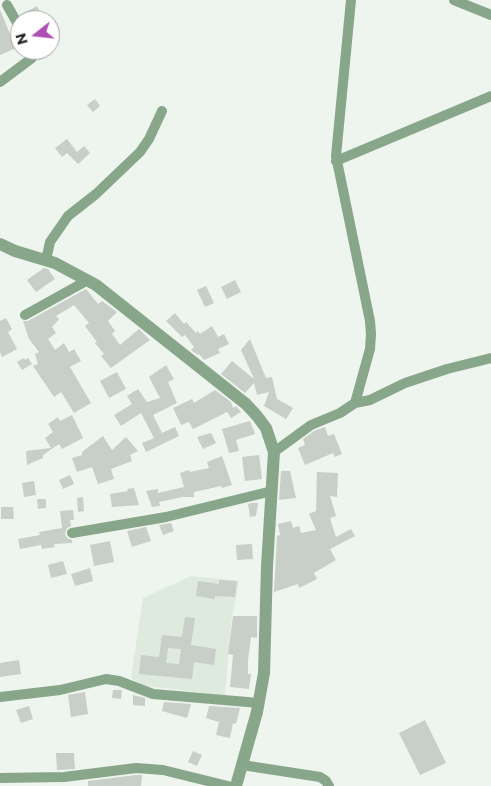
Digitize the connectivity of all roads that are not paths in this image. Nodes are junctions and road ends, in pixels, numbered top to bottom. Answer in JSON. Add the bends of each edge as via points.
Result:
{"nodes":[{"id":1,"x":351,"y":0,"type":"edge"},
{"id":2,"x":454,"y":0,"type":"edge"},
{"id":3,"x":7,"y":5,"type":"dead end"},
{"id":4,"x":10,"y":10,"type":"edge"},
{"id":5,"x":491,"y":15,"type":"edge"},
{"id":6,"x":29,"y":60,"type":"edge"},
{"id":7,"x":0,"y":82,"type":"edge"},
{"id":8,"x":491,"y":96,"type":"edge"},
{"id":9,"x":162,"y":111,"type":"dead end"},
{"id":10,"x":336,"y":160,"type":"junction"},
{"id":11,"x":0,"y":244,"type":"edge"},
{"id":12,"x":46,"y":260,"type":"junction"},
{"id":13,"x":88,"y":280,"type":"junction"},
{"id":14,"x":25,"y":314,"type":"dead end"},
{"id":15,"x":491,"y":358,"type":"edge"},
{"id":16,"x":355,"y":403,"type":"junction"},
{"id":17,"x":274,"y":452,"type":"junction"},
{"id":18,"x":272,"y":491,"type":"junction"},
{"id":19,"x":72,"y":533,"type":"dead end"},
{"id":20,"x":0,"y":697,"type":"edge"},
{"id":21,"x":259,"y":704,"type":"junction"},
{"id":22,"x":242,"y":765,"type":"junction"},
{"id":23,"x":0,"y":778,"type":"edge"},
{"id":24,"x":228,"y":786,"type":"edge"},
{"id":25,"x":236,"y":786,"type":"edge"},
{"id":26,"x":329,"y":786,"type":"edge"}],
"edges":[{"from":1,"to":10,"type":"street"},
{"from":2,"to":5,"type":"street"},
{"from":3,"to":4,"type":"street"},
{"from":6,"to":7,"type":"street"},
{"from":8,"to":10,"type":"street"},
{"from":9,"to":12,"type":"street","via":[[140,152],[68,216],[50,242]]},
{"from":10,"to":16,"type":"street","via":[[371,334]]},
{"from":11,"to":12,"type":"street"},
{"from":12,"to":13,"type":"street"},
{"from":13,"to":14,"type":"street"},
{"from":13,"to":17,"type":"street","via":[[246,404],[266,428]]},
{"from":15,"to":16,"type":"street","via":[[423,376],[370,400]]},
{"from":16,"to":17,"type":"street","via":[[306,427]]},
{"from":17,"to":18,"type":"street"},
{"from":18,"to":19,"type":"street","via":[[166,517]]},
{"from":18,"to":21,"type":"street","via":[[264,672]]},
{"from":20,"to":21,"type":"street","via":[[60,690],[106,679],[152,694]]},
{"from":21,"to":22,"type":"street"},
{"from":22,"to":25,"type":"street"},
{"from":22,"to":26,"type":"street","via":[[320,777]]},
{"from":23,"to":24,"type":"street","via":[[64,777],[136,768],[163,770]]}]}
